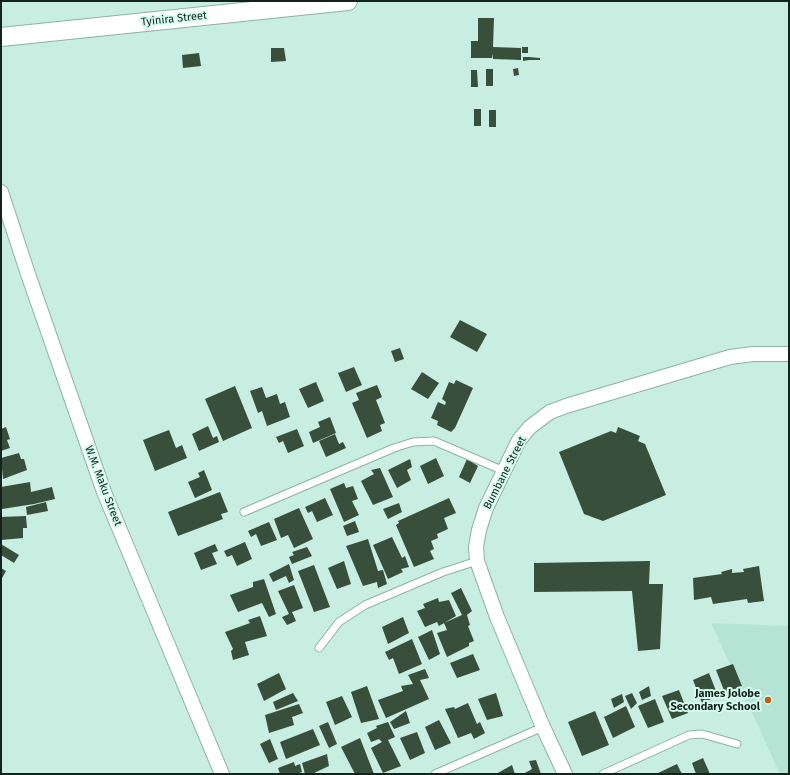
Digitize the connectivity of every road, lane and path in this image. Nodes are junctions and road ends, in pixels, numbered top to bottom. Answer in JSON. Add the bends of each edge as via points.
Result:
{"nodes":[{"id":1,"x":348,"y":1,"type":"edge"},
{"id":2,"x":1,"y":37,"type":"edge"},
{"id":3,"x":1,"y":192,"type":"edge"},
{"id":4,"x":789,"y":354,"type":"edge"},
{"id":5,"x":504,"y":471,"type":"junction"},
{"id":6,"x":244,"y":512,"type":"dead end"},
{"id":7,"x":477,"y":561,"type":"junction"},
{"id":8,"x":319,"y":648,"type":"dead end"},
{"id":9,"x":543,"y":727,"type":"junction"},
{"id":10,"x":737,"y":744,"type":"dead end"},
{"id":11,"x":222,"y":774,"type":"edge"},
{"id":12,"x":436,"y":774,"type":"edge"},
{"id":13,"x":565,"y":774,"type":"edge"},
{"id":14,"x":603,"y":774,"type":"edge"}],
"edges":[{"from":1,"to":2,"type":"street","name":"Tyinira Street","via":[[241,9]]},
{"from":3,"to":11,"type":"street","name":"W.M. Maku Street","via":[[104,492]]},
{"from":4,"to":5,"type":"street","name":"Bumbane Street","via":[[730,357],[550,412],[530,426],[519,440]]},
{"from":5,"to":6,"type":"lane","via":[[434,442],[412,442]]},
{"from":5,"to":7,"type":"street","name":"Bumbane Street","via":[[486,508],[479,530]]},
{"from":7,"to":8,"type":"lane","via":[[457,566],[366,605],[339,622]]},
{"from":7,"to":9,"type":"street","name":"Bumbane Street"},
{"from":9,"to":12,"type":"lane"},
{"from":9,"to":13,"type":"street","name":"Bumbane Street"},
{"from":10,"to":14,"type":"lane","via":[[702,734],[689,735]]}]}
